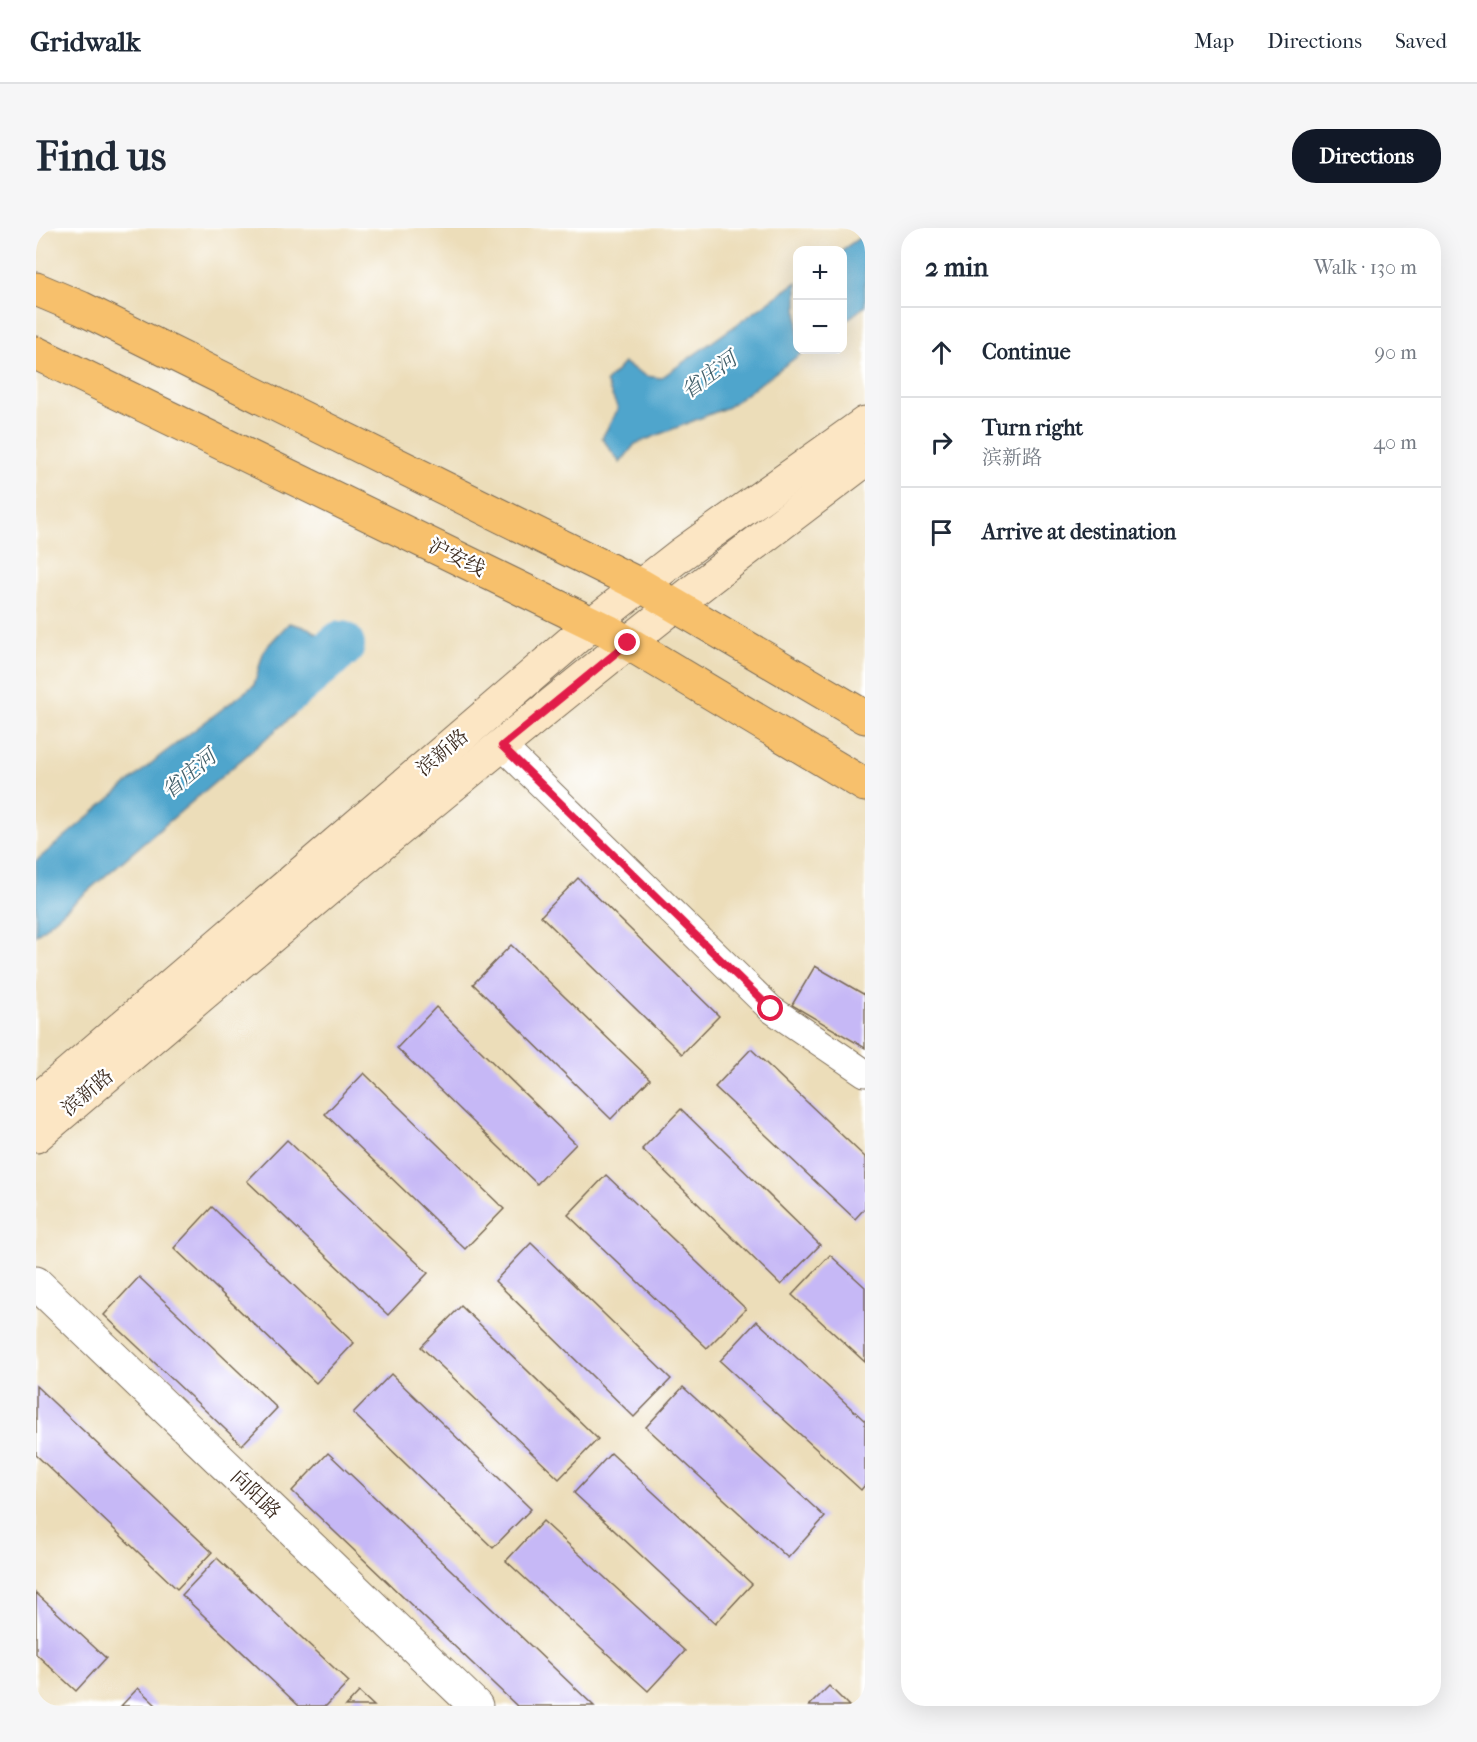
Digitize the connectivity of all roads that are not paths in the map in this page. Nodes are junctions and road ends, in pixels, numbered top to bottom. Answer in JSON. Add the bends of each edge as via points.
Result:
{"nodes":[{"id":1,"x":36,"y":289,"type":"edge"},
{"id":2,"x":36,"y":353,"type":"edge"},
{"id":3,"x":865,"y":423,"type":"edge"},
{"id":4,"x":865,"y":460,"type":"edge"},
{"id":5,"x":640,"y":585,"type":"junction"},
{"id":6,"x":674,"y":606,"type":"junction"},
{"id":7,"x":593,"y":623,"type":"junction"},
{"id":8,"x":628,"y":643,"type":"junction"},
{"id":9,"x":865,"y":717,"type":"edge"},
{"id":10,"x":502,"y":746,"type":"junction"},
{"id":11,"x":865,"y":784,"type":"edge"},
{"id":12,"x":865,"y":1073,"type":"edge"},
{"id":13,"x":36,"y":1101,"type":"edge"},
{"id":14,"x":36,"y":1136,"type":"edge"},
{"id":15,"x":36,"y":1283,"type":"edge"},
{"id":16,"x":476,"y":1706,"type":"edge"}],
"edges":[{"from":1,"to":5,"type":"highway"},
{"from":2,"to":7,"type":"highway","name":"沪安线"},
{"from":3,"to":5,"type":"main road","name":"滨新路"},
{"from":4,"to":6,"type":"main road","name":"滨新路"},
{"from":5,"to":6,"type":"highway"},
{"from":5,"to":7,"type":"main road","name":"滨新路"},
{"from":6,"to":8,"type":"main road","name":"滨新路"},
{"from":6,"to":9,"type":"highway"},
{"from":7,"to":8,"type":"highway","name":"沪安线"},
{"from":7,"to":13,"type":"main road","name":"滨新路"},
{"from":8,"to":10,"type":"main road","name":"滨新路"},
{"from":8,"to":11,"type":"highway","name":"沪安线"},
{"from":10,"to":12,"type":"street","via":[[771,1009]]},
{"from":10,"to":14,"type":"main road","name":"滨新路","via":[[297,913]]},
{"from":15,"to":16,"type":"street","name":"向阳路"}]}
